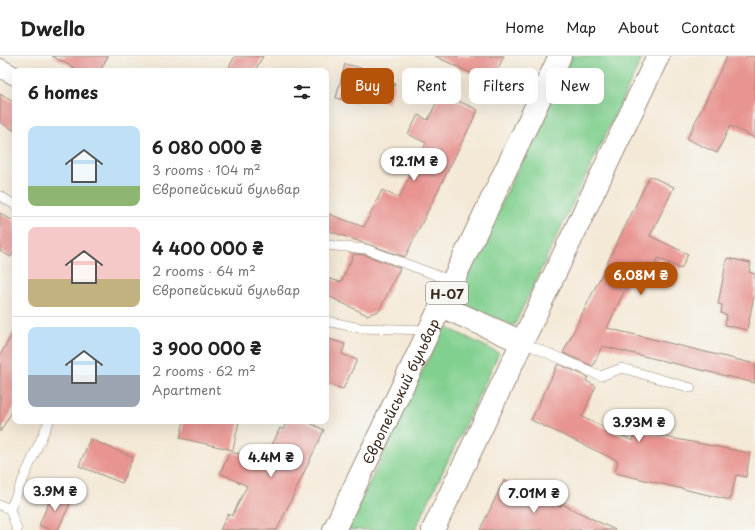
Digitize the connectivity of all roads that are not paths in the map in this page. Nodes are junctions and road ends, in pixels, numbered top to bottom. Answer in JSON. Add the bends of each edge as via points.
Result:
{"nodes":[{"id":1,"x":560,"y":56,"type":"edge"},
{"id":2,"x":658,"y":56,"type":"edge"},
{"id":3,"x":0,"y":68,"type":"edge"},
{"id":4,"x":12,"y":74,"type":"edge"},
{"id":5,"x":0,"y":196,"type":"edge"},
{"id":6,"x":12,"y":203,"type":"edge"},
{"id":7,"x":329,"y":245,"type":"edge"},
{"id":8,"x":452,"y":281,"type":"junction"},
{"id":9,"x":440,"y":306,"type":"junction"},
{"id":10,"x":329,"y":321,"type":"edge"},
{"id":11,"x":429,"y":330,"type":"junction"},
{"id":12,"x":522,"y":342,"type":"junction"},
{"id":13,"x":691,"y":388,"type":"dead end"},
{"id":14,"x":48,"y":424,"type":"edge"},
{"id":15,"x":0,"y":505,"type":"edge"},
{"id":16,"x":10,"y":510,"type":"junction"},
{"id":17,"x":17,"y":530,"type":"edge"},
{"id":18,"x":334,"y":530,"type":"edge"},
{"id":19,"x":433,"y":530,"type":"edge"}],
"edges":[{"from":1,"to":8,"type":"main road","name":"Європейський бульвар","number":"Н-07"},
{"from":2,"to":12,"type":"main road"},
{"from":3,"to":4,"type":"street"},
{"from":5,"to":6,"type":"lane"},
{"from":7,"to":8,"type":"lane","via":[[366,249]]},
{"from":8,"to":9,"type":"main road","name":"Європейський бульвар","number":"Н-07"},
{"from":9,"to":11,"type":"main road","name":"Європейський бульвар","number":"Н-07"},
{"from":9,"to":12,"type":"main road"},
{"from":10,"to":11,"type":"lane","via":[[360,328]]},
{"from":11,"to":18,"type":"main road","name":"Європейський бульвар","number":"Н-07"},
{"from":12,"to":13,"type":"lane","via":[[601,376],[622,368]]},
{"from":12,"to":19,"type":"main road"},
{"from":14,"to":16,"type":"lane"},
{"from":15,"to":16,"type":"lane"},
{"from":16,"to":17,"type":"lane"}]}
